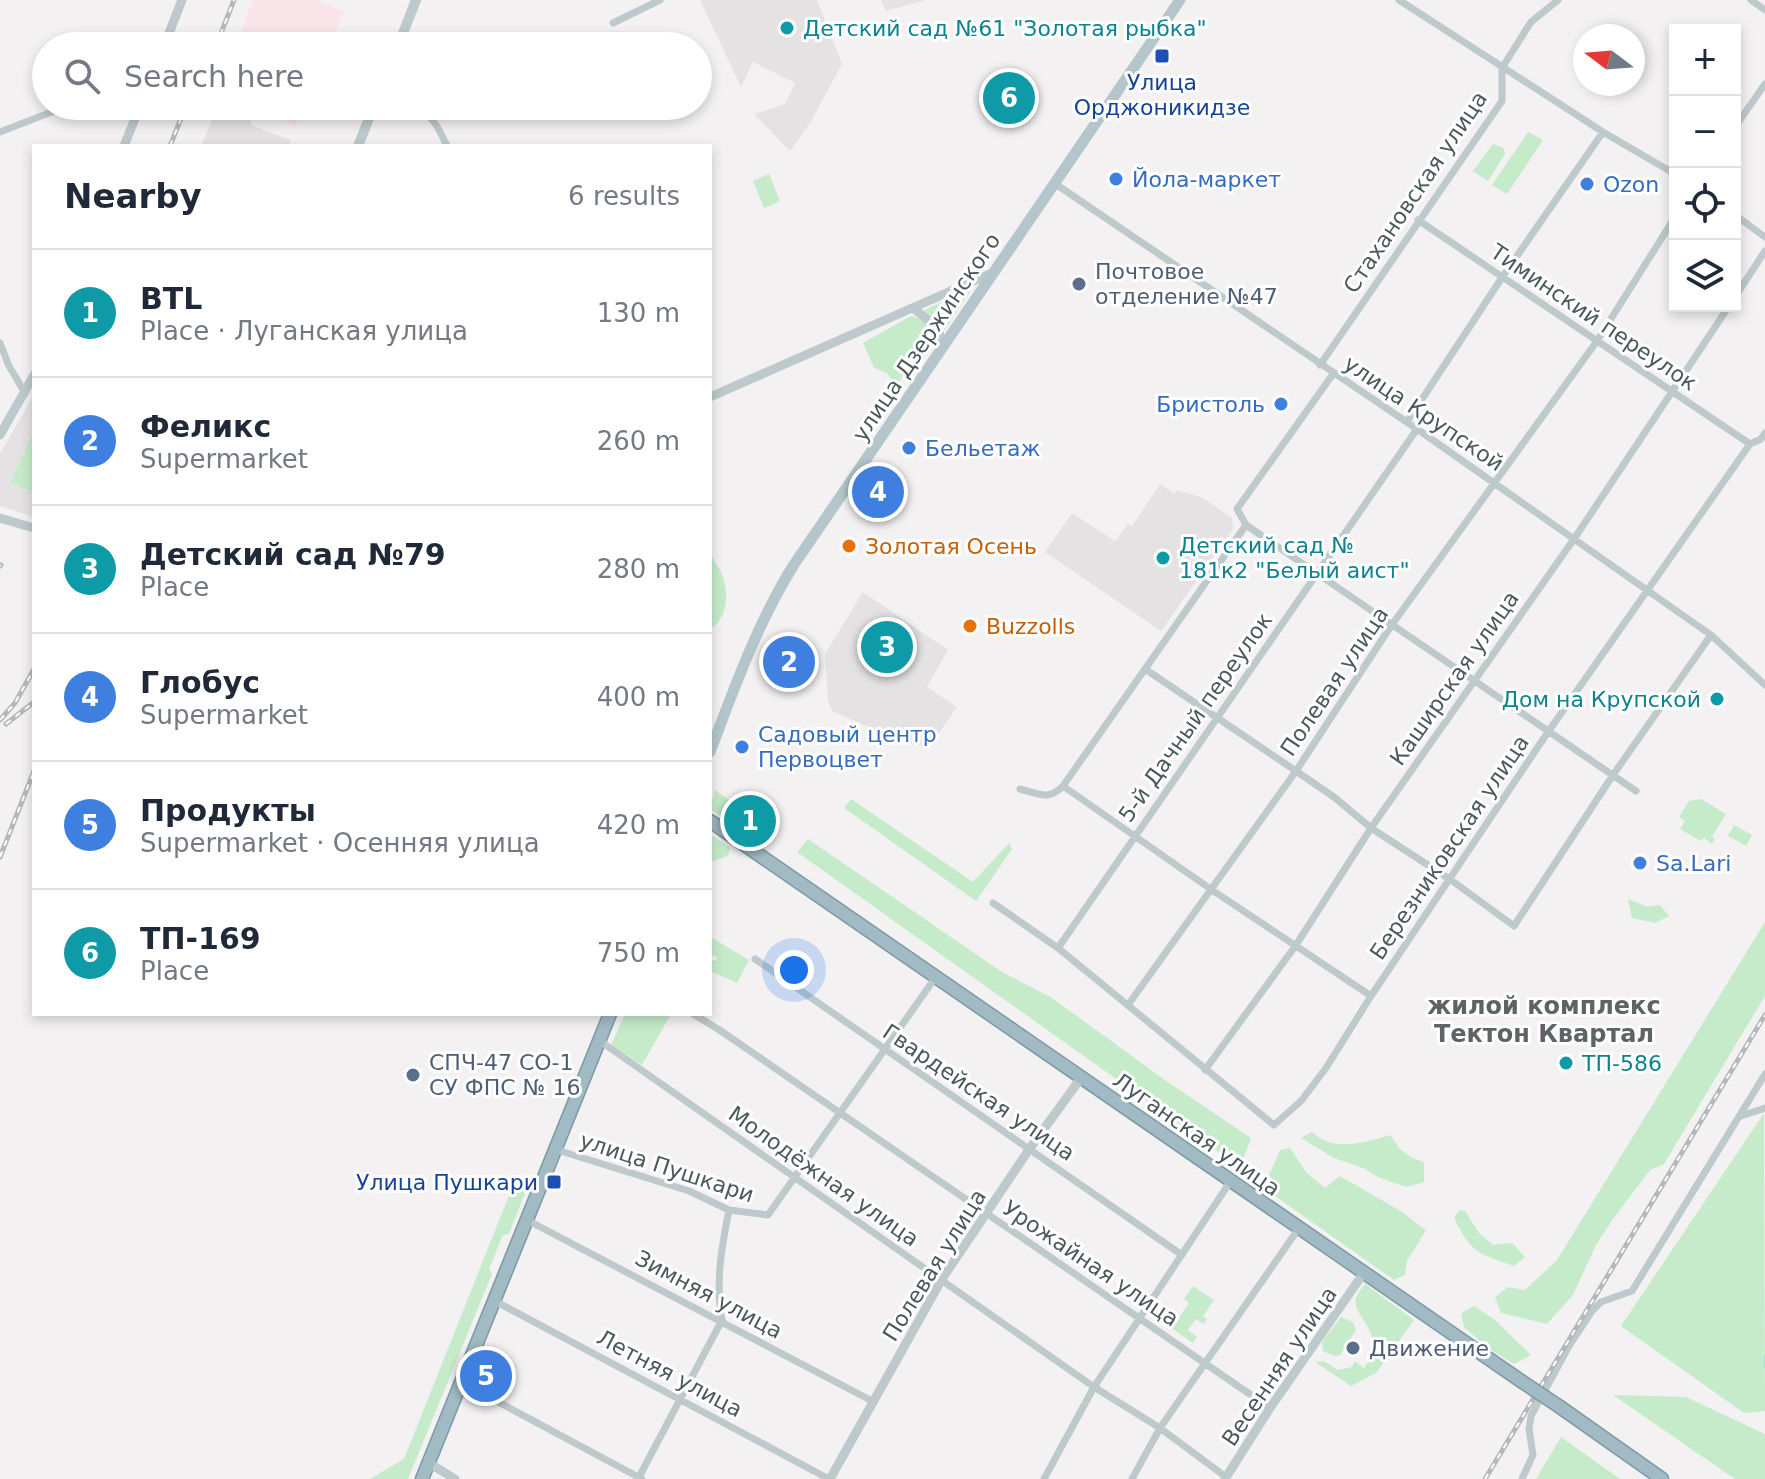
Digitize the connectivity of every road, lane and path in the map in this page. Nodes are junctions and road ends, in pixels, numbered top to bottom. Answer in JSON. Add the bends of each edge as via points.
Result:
{"nodes":[{"id":1,"x":182,"y":0,"type":"edge"},
{"id":2,"x":416,"y":0,"type":"edge"},
{"id":3,"x":660,"y":0,"type":"edge"},
{"id":4,"x":1180,"y":0,"type":"edge"},
{"id":5,"x":1399,"y":0,"type":"edge"},
{"id":6,"x":1558,"y":0,"type":"edge"},
{"id":7,"x":1751,"y":0,"type":"edge"},
{"id":8,"x":1765,"y":10,"type":"edge"},
{"id":9,"x":613,"y":23,"type":"dead end"},
{"id":10,"x":169,"y":32,"type":"edge"},
{"id":11,"x":403,"y":32,"type":"edge"},
{"id":12,"x":1502,"y":68,"type":"junction"},
{"id":13,"x":1765,"y":84,"type":"edge"},
{"id":14,"x":1741,"y":118,"type":"edge"},
{"id":15,"x":32,"y":120,"type":"edge"},
{"id":16,"x":134,"y":120,"type":"edge"},
{"id":17,"x":368,"y":120,"type":"edge"},
{"id":18,"x":434,"y":120,"type":"edge"},
{"id":19,"x":0,"y":132,"type":"edge"},
{"id":20,"x":1603,"y":132,"type":"junction"},
{"id":21,"x":125,"y":144,"type":"edge"},
{"id":22,"x":359,"y":144,"type":"edge"},
{"id":23,"x":446,"y":144,"type":"edge"},
{"id":24,"x":1669,"y":170,"type":"edge"},
{"id":25,"x":1054,"y":183,"type":"junction"},
{"id":26,"x":1741,"y":219,"type":"edge"},
{"id":27,"x":1418,"y":220,"type":"junction"},
{"id":28,"x":1669,"y":227,"type":"edge"},
{"id":29,"x":1765,"y":237,"type":"edge"},
{"id":30,"x":1765,"y":251,"type":"edge"},
{"id":31,"x":994,"y":272,"type":"junction"},
{"id":32,"x":1503,"y":276,"type":"junction"},
{"id":33,"x":1741,"y":288,"type":"edge"},
{"id":34,"x":913,"y":308,"type":"junction"},
{"id":35,"x":1725,"y":312,"type":"edge"},
{"id":36,"x":1597,"y":341,"type":"junction"},
{"id":37,"x":0,"y":343,"type":"edge"},
{"id":38,"x":944,"y":346,"type":"junction"},
{"id":39,"x":1320,"y":365,"type":"junction"},
{"id":40,"x":1333,"y":374,"type":"junction"},
{"id":41,"x":32,"y":379,"type":"edge"},
{"id":42,"x":25,"y":393,"type":"junction"},
{"id":43,"x":1672,"y":393,"type":"junction"},
{"id":44,"x":712,"y":396,"type":"edge"},
{"id":45,"x":1407,"y":422,"type":"junction"},
{"id":46,"x":1417,"y":429,"type":"junction"},
{"id":47,"x":1765,"y":433,"type":"edge"},
{"id":48,"x":0,"y":435,"type":"edge"},
{"id":49,"x":1750,"y":444,"type":"junction"},
{"id":50,"x":1495,"y":483,"type":"junction"},
{"id":51,"x":0,"y":518,"type":"edge"},
{"id":52,"x":1246,"y":525,"type":"junction"},
{"id":53,"x":32,"y":527,"type":"edge"},
{"id":54,"x":1574,"y":539,"type":"junction"},
{"id":55,"x":1317,"y":572,"type":"junction"},
{"id":56,"x":1647,"y":591,"type":"junction"},
{"id":57,"x":1391,"y":626,"type":"junction"},
{"id":58,"x":1711,"y":635,"type":"junction"},
{"id":59,"x":1145,"y":669,"type":"junction"},
{"id":60,"x":1473,"y":681,"type":"junction"},
{"id":61,"x":1765,"y":685,"type":"edge"},
{"id":62,"x":1217,"y":718,"type":"junction"},
{"id":63,"x":1548,"y":732,"type":"junction"},
{"id":64,"x":712,"y":747,"type":"edge"},
{"id":65,"x":1296,"y":771,"type":"junction"},
{"id":66,"x":1613,"y":775,"type":"junction"},
{"id":67,"x":1063,"y":786,"type":"junction"},
{"id":68,"x":1020,"y":789,"type":"dead end"},
{"id":69,"x":1636,"y":791,"type":"dead end"},
{"id":70,"x":712,"y":822,"type":"edge"},
{"id":71,"x":1371,"y":828,"type":"junction"},
{"id":72,"x":1136,"y":834,"type":"junction"},
{"id":73,"x":1451,"y":880,"type":"junction"},
{"id":74,"x":1212,"y":890,"type":"junction"},
{"id":75,"x":993,"y":903,"type":"dead end"},
{"id":76,"x":1296,"y":945,"type":"junction"},
{"id":77,"x":1058,"y":948,"type":"junction"},
{"id":78,"x":755,"y":959,"type":"dead end"},
{"id":79,"x":935,"y":978,"type":"junction"},
{"id":80,"x":1371,"y":996,"type":"junction"},
{"id":81,"x":1128,"y":1005,"type":"junction"},
{"id":82,"x":609,"y":1016,"type":"edge"},
{"id":83,"x":696,"y":1016,"type":"edge"},
{"id":84,"x":600,"y":1041,"type":"junction"},
{"id":85,"x":885,"y":1049,"type":"junction"},
{"id":86,"x":1205,"y":1070,"type":"junction"},
{"id":87,"x":1765,"y":1074,"type":"edge"},
{"id":88,"x":1081,"y":1078,"type":"junction"},
{"id":89,"x":1765,"y":1108,"type":"edge"},
{"id":90,"x":841,"y":1114,"type":"junction"},
{"id":91,"x":1738,"y":1116,"type":"junction"},
{"id":92,"x":1030,"y":1148,"type":"junction"},
{"id":93,"x":554,"y":1149,"type":"junction"},
{"id":94,"x":795,"y":1179,"type":"junction"},
{"id":95,"x":1230,"y":1182,"type":"junction"},
{"id":96,"x":729,"y":1210,"type":"junction"},
{"id":97,"x":986,"y":1214,"type":"junction"},
{"id":98,"x":525,"y":1219,"type":"junction"},
{"id":99,"x":1299,"y":1228,"type":"junction"},
{"id":100,"x":1182,"y":1255,"type":"junction"},
{"id":101,"x":1363,"y":1274,"type":"junction"},
{"id":102,"x":942,"y":1279,"type":"junction"},
{"id":103,"x":493,"y":1300,"type":"junction"},
{"id":104,"x":1140,"y":1319,"type":"junction"},
{"id":105,"x":722,"y":1320,"type":"junction"},
{"id":106,"x":1207,"y":1364,"type":"junction"},
{"id":107,"x":459,"y":1384,"type":"junction"},
{"id":108,"x":1094,"y":1387,"type":"junction"},
{"id":109,"x":682,"y":1399,"type":"junction"},
{"id":110,"x":874,"y":1402,"type":"junction"},
{"id":111,"x":1270,"y":1408,"type":"junction"},
{"id":112,"x":1160,"y":1428,"type":"junction"},
{"id":113,"x":429,"y":1463,"type":"junction"},
{"id":114,"x":640,"y":1478,"type":"edge"},
{"id":115,"x":1226,"y":1478,"type":"edge"},
{"id":116,"x":422,"y":1479,"type":"edge"},
{"id":117,"x":455,"y":1479,"type":"edge"},
{"id":118,"x":830,"y":1479,"type":"edge"},
{"id":119,"x":1044,"y":1479,"type":"edge"},
{"id":120,"x":1132,"y":1479,"type":"edge"},
{"id":121,"x":1522,"y":1479,"type":"edge"},
{"id":122,"x":1662,"y":1479,"type":"edge"}],
"edges":[{"from":1,"to":10,"type":"street"},
{"from":2,"to":11,"type":"main road"},
{"from":3,"to":9,"type":"street"},
{"from":4,"to":25,"type":"main road","name":"улица Дзержинского"},
{"from":5,"to":12,"type":"street"},
{"from":6,"to":12,"type":"street","name":"Стахановская улица","via":[[1531,22]]},
{"from":7,"to":8,"type":"street"},
{"from":12,"to":20,"type":"street"},
{"from":12,"to":27,"type":"street","name":"Стахановская улица","via":[[1502,101]]},
{"from":13,"to":14,"type":"street"},
{"from":15,"to":19,"type":"street"},
{"from":16,"to":21,"type":"street"},
{"from":17,"to":22,"type":"main road"},
{"from":18,"to":23,"type":"street"},
{"from":20,"to":24,"type":"street"},
{"from":20,"to":32,"type":"street"},
{"from":25,"to":31,"type":"main road","name":"улица Дзержинского"},
{"from":25,"to":39,"type":"street","name":"улица Крупской"},
{"from":26,"to":29,"type":"street"},
{"from":27,"to":32,"type":"street","name":"Тиминский переулок"},
{"from":27,"to":39,"type":"street","name":"Стахановская улица"},
{"from":28,"to":36,"type":"street","name":"Полевая улица"},
{"from":30,"to":33,"type":"street"},
{"from":31,"to":34,"type":"street"},
{"from":31,"to":38,"type":"main road","name":"улица Дзержинского"},
{"from":32,"to":36,"type":"street","name":"Тиминский переулок"},
{"from":32,"to":45,"type":"street"},
{"from":34,"to":38,"type":"street","via":[[937,327]]},
{"from":34,"to":44,"type":"street"},
{"from":35,"to":43,"type":"street","name":"Каширская улица"},
{"from":36,"to":43,"type":"street","name":"Тиминский переулок"},
{"from":36,"to":50,"type":"street","name":"Полевая улица"},
{"from":37,"to":42,"type":"street"},
{"from":38,"to":64,"type":"main road","name":"улица Дзержинского","via":[[780,588]]},
{"from":39,"to":40,"type":"street","name":"улица Крупской"},
{"from":40,"to":45,"type":"street","name":"улица Крупской"},
{"from":40,"to":52,"type":"street","via":[[1237,509]]},
{"from":41,"to":42,"type":"street"},
{"from":42,"to":48,"type":"street"},
{"from":43,"to":49,"type":"street","name":"Тиминский переулок"},
{"from":43,"to":54,"type":"street","name":"Каширская улица"},
{"from":45,"to":46,"type":"street","name":"улица Крупской"},
{"from":46,"to":50,"type":"street","name":"улица Крупской"},
{"from":46,"to":55,"type":"street","name":"5-й Дачный переулок"},
{"from":47,"to":49,"type":"street","name":"Березниковская улица"},
{"from":49,"to":56,"type":"street","name":"Березниковская улица"},
{"from":50,"to":54,"type":"street","name":"улица Крупской"},
{"from":50,"to":57,"type":"street","name":"Полевая улица"},
{"from":51,"to":53,"type":"street"},
{"from":52,"to":55,"type":"street"},
{"from":52,"to":59,"type":"street"},
{"from":54,"to":56,"type":"street","name":"улица Крупской"},
{"from":54,"to":60,"type":"street","name":"Каширская улица"},
{"from":55,"to":57,"type":"street"},
{"from":55,"to":62,"type":"street","name":"5-й Дачный переулок"},
{"from":56,"to":58,"type":"street","name":"улица Крупской"},
{"from":56,"to":63,"type":"street","name":"Березниковская улица"},
{"from":57,"to":60,"type":"street"},
{"from":57,"to":65,"type":"street","name":"Полевая улица"},
{"from":58,"to":61,"type":"street","name":"улица Крупской"},
{"from":58,"to":66,"type":"street"},
{"from":59,"to":62,"type":"street"},
{"from":59,"to":67,"type":"street"},
{"from":60,"to":63,"type":"street"},
{"from":60,"to":71,"type":"street","name":"Каширская улица"},
{"from":62,"to":65,"type":"street"},
{"from":62,"to":72,"type":"street","name":"5-й Дачный переулок"},
{"from":63,"to":66,"type":"street"},
{"from":63,"to":73,"type":"street","name":"Березниковская улица"},
{"from":65,"to":71,"type":"street"},
{"from":65,"to":74,"type":"street","name":"Полевая улица"},
{"from":66,"to":69,"type":"street"},
{"from":66,"to":73,"type":"street","via":[[1514,926]]},
{"from":67,"to":68,"type":"street","via":[[1046,796]]},
{"from":67,"to":72,"type":"street"},
{"from":70,"to":79,"type":"highway","name":"Луганская улица"},
{"from":71,"to":73,"type":"street"},
{"from":71,"to":76,"type":"street","name":"Каширская улица"},
{"from":72,"to":74,"type":"street"},
{"from":72,"to":77,"type":"street","name":"5-й Дачный переулок"},
{"from":73,"to":80,"type":"street","name":"Березниковская улица"},
{"from":74,"to":76,"type":"street"},
{"from":74,"to":81,"type":"street","name":"Полевая улица"},
{"from":75,"to":77,"type":"street"},
{"from":76,"to":80,"type":"street"},
{"from":76,"to":86,"type":"street","name":"Каширская улица"},
{"from":77,"to":81,"type":"street"},
{"from":78,"to":85,"type":"street","name":"Гвардейская улица"},
{"from":79,"to":85,"type":"street"},
{"from":79,"to":88,"type":"highway","name":"Луганская улица"},
{"from":80,"to":86,"type":"street","name":"Березниковская улица","via":[[1326,1068],[1274,1125]]},
{"from":81,"to":86,"type":"street"},
{"from":82,"to":84,"type":"highway"},
{"from":83,"to":90,"type":"street","name":"Урожайная улица"},
{"from":84,"to":93,"type":"highway"},
{"from":84,"to":94,"type":"street","name":"Молодёжная улица"},
{"from":85,"to":90,"type":"street"},
{"from":85,"to":92,"type":"street","name":"Гвардейская улица"},
{"from":87,"to":91,"type":"street"},
{"from":88,"to":92,"type":"street","name":"Полевая улица"},
{"from":88,"to":95,"type":"highway","name":"Луганская улица"},
{"from":89,"to":91,"type":"street"},
{"from":90,"to":94,"type":"street"},
{"from":90,"to":97,"type":"street","name":"Урожайная улица"},
{"from":91,"to":121,"type":"street","via":[[1632,1291],[1601,1302],[1569,1346],[1531,1416],[1533,1455]]},
{"from":92,"to":97,"type":"street","name":"Полевая улица"},
{"from":92,"to":100,"type":"street","name":"Гвардейская улица"},
{"from":93,"to":96,"type":"street","name":"улица Пушкари","via":[[689,1191]]},
{"from":93,"to":98,"type":"highway"},
{"from":94,"to":96,"type":"street","name":"улица Пушкари","via":[[768,1215]]},
{"from":94,"to":102,"type":"street","name":"Молодёжная улица"},
{"from":95,"to":99,"type":"highway","name":"Луганская улица"},
{"from":95,"to":100,"type":"street"},
{"from":96,"to":105,"type":"street","via":[[721,1246]]},
{"from":97,"to":102,"type":"street","name":"Полевая улица"},
{"from":97,"to":104,"type":"street","name":"Урожайная улица"},
{"from":98,"to":103,"type":"highway"},
{"from":98,"to":105,"type":"street","name":"Зимняя улица"},
{"from":99,"to":101,"type":"highway","name":"Луганская улица"},
{"from":99,"to":106,"type":"street"},
{"from":100,"to":104,"type":"street"},
{"from":101,"to":111,"type":"street","name":"Весенняя улица"},
{"from":101,"to":122,"type":"highway","name":"Луганская улица","bridge":true},
{"from":102,"to":108,"type":"street","name":"Молодёжная улица"},
{"from":102,"to":110,"type":"street","name":"Полевая улица"},
{"from":103,"to":107,"type":"highway"},
{"from":103,"to":109,"type":"street","name":"Летняя улица"},
{"from":104,"to":106,"type":"street","name":"Урожайная улица"},
{"from":104,"to":108,"type":"street"},
{"from":105,"to":109,"type":"street"},
{"from":105,"to":110,"type":"street","name":"Зимняя улица"},
{"from":106,"to":111,"type":"street","name":"Урожайная улица"},
{"from":106,"to":112,"type":"street"},
{"from":107,"to":113,"type":"highway"},
{"from":107,"to":114,"type":"street"},
{"from":108,"to":112,"type":"street","name":"Молодёжная улица"},
{"from":108,"to":119,"type":"street"},
{"from":109,"to":114,"type":"street"},
{"from":109,"to":118,"type":"street","name":"Летняя улица"},
{"from":110,"to":118,"type":"street","name":"Полевая улица"},
{"from":111,"to":115,"type":"street","name":"Весенняя улица"},
{"from":112,"to":115,"type":"street","name":"Молодёжная улица"},
{"from":112,"to":120,"type":"street"},
{"from":113,"to":116,"type":"highway"},
{"from":113,"to":117,"type":"street"}]}
